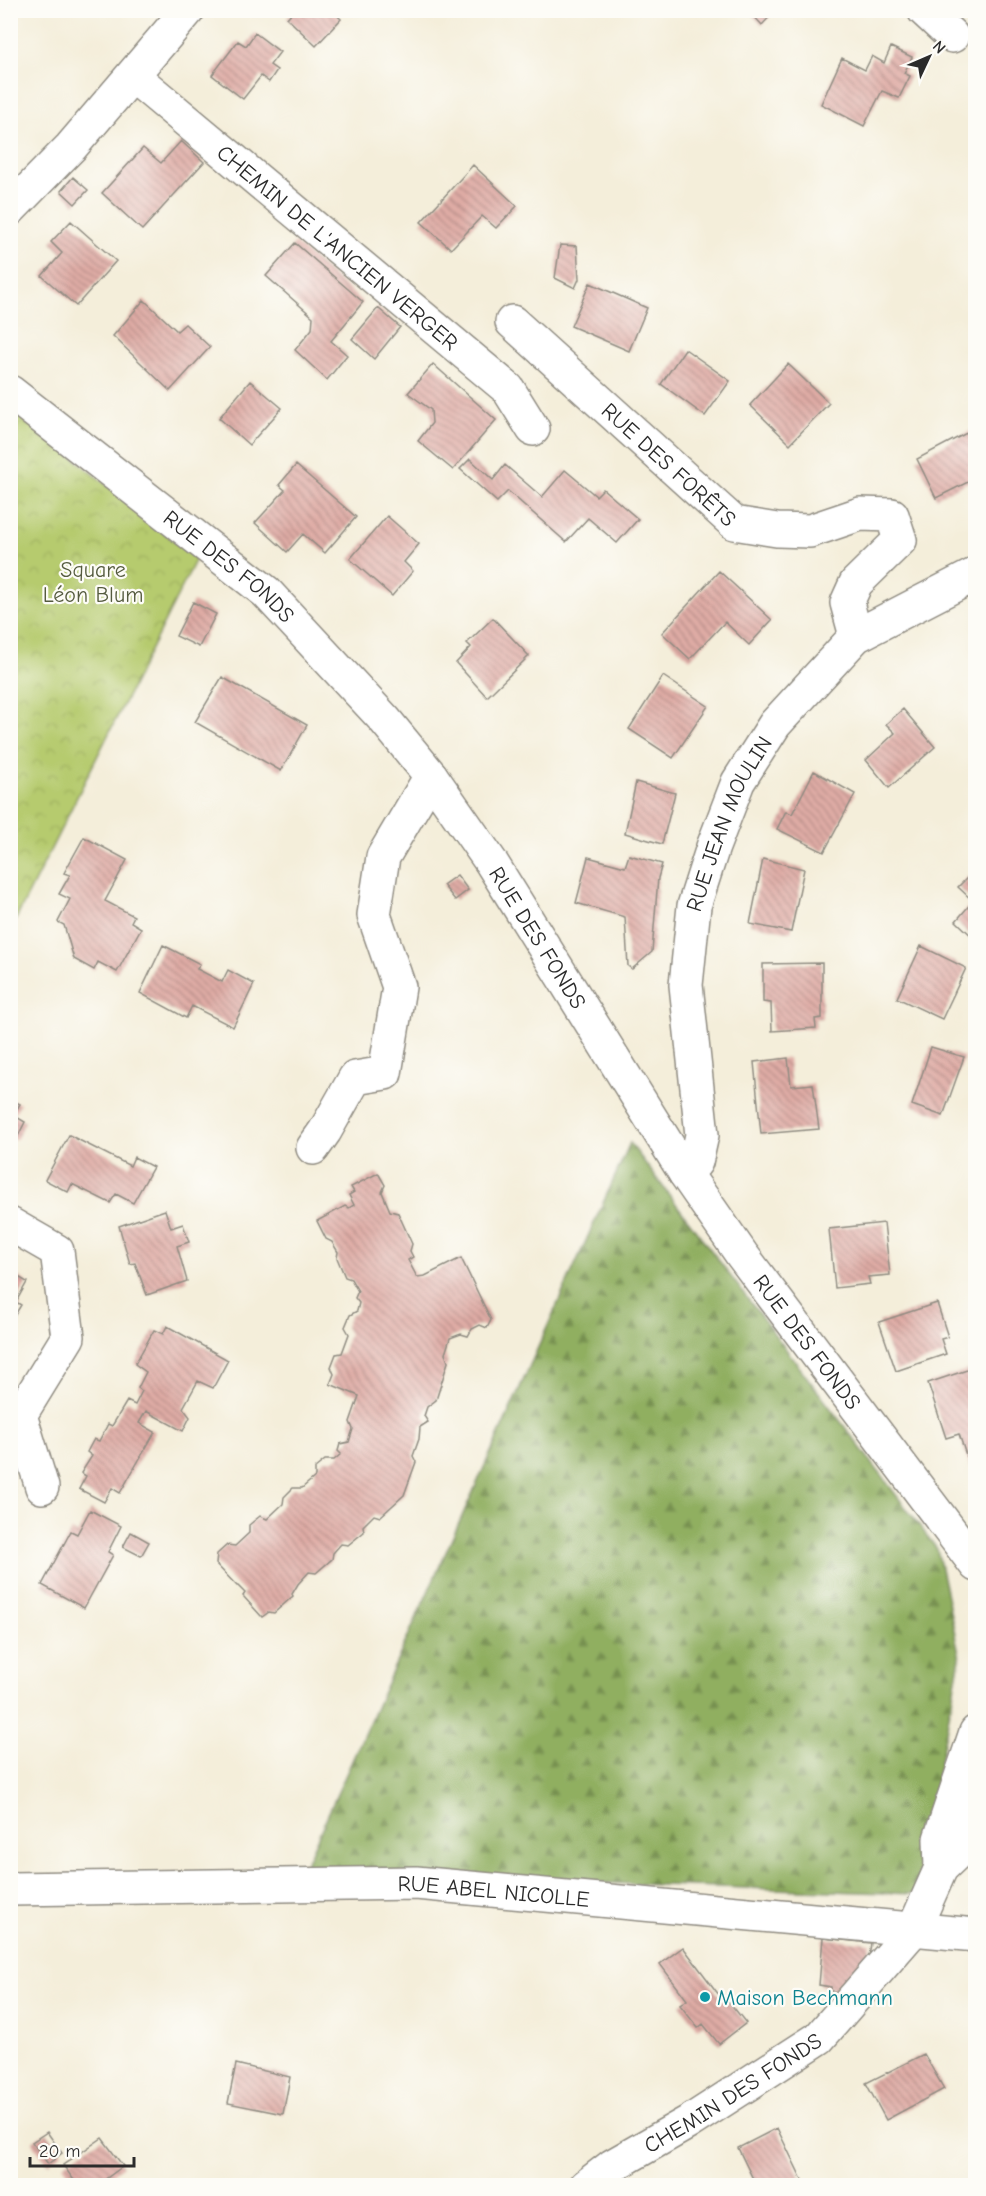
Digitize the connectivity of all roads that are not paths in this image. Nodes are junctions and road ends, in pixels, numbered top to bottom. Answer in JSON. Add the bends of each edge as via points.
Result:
{"nodes":[{"id":1,"x":188,"y":10,"type":"edge"},
{"id":2,"x":924,"y":10,"type":"edge"},
{"id":3,"x":951,"y":36,"type":"dead end"},
{"id":4,"x":133,"y":76,"type":"junction"},
{"id":5,"x":10,"y":208,"type":"edge"},
{"id":6,"x":512,"y":322,"type":"dead end"},
{"id":7,"x":10,"y":392,"type":"edge"},
{"id":8,"x":533,"y":429,"type":"dead end"},
{"id":9,"x":975,"y":574,"type":"edge"},
{"id":10,"x":856,"y":636,"type":"junction"},
{"id":11,"x":431,"y":776,"type":"junction"},
{"id":12,"x":313,"y":1148,"type":"dead end"},
{"id":13,"x":685,"y":1173,"type":"junction"},
{"id":14,"x":10,"y":1224,"type":"edge"},
{"id":15,"x":15,"y":1412,"type":"edge"},
{"id":16,"x":42,"y":1487,"type":"dead end"},
{"id":17,"x":975,"y":1565,"type":"edge"},
{"id":18,"x":975,"y":1732,"type":"edge"},
{"id":19,"x":975,"y":1813,"type":"edge"},
{"id":20,"x":941,"y":1868,"type":"junction"},
{"id":21,"x":10,"y":1888,"type":"edge"},
{"id":22,"x":914,"y":1929,"type":"junction"},
{"id":23,"x":975,"y":1935,"type":"edge"},
{"id":24,"x":586,"y":2186,"type":"edge"}],
"edges":[{"from":1,"to":4,"type":"street"},
{"from":2,"to":3,"type":"street"},
{"from":4,"to":5,"type":"street","via":[[71,147]]},
{"from":4,"to":8,"type":"street","name":"CHEMIN DE L'ANCIEN VERGER","via":[[508,389]]},
{"from":6,"to":10,"type":"street","name":"RUE DES FORÊTS","via":[[734,523],[810,531],[860,514],[892,515],[900,540],[856,583],[847,603]]},
{"from":7,"to":11,"type":"street","name":"RUE DES FONDS","via":[[266,592],[385,720]]},
{"from":9,"to":10,"type":"street","name":"RUE JEAN MOULIN"},
{"from":10,"to":13,"type":"street","name":"RUE JEAN MOULIN","via":[[776,724],[738,782],[694,906],[687,985],[702,1135],[696,1162]]},
{"from":11,"to":12,"type":"street","via":[[383,857],[374,915],[399,987],[385,1073],[355,1078]]},
{"from":11,"to":13,"type":"street","name":"RUE DES FONDS","via":[[491,862]]},
{"from":13,"to":17,"type":"street","name":"RUE DES FONDS"},
{"from":14,"to":15,"type":"street","via":[[57,1251],[68,1336]]},
{"from":15,"to":16,"type":"street"},
{"from":18,"to":20,"type":"street","via":[[940,1839]]},
{"from":19,"to":20,"type":"street","via":[[962,1848]]},
{"from":20,"to":22,"type":"street"},
{"from":21,"to":22,"type":"street","name":"RUE ABEL NICOLLE","via":[[416,1883]]},
{"from":22,"to":23,"type":"street","name":"RUE ABEL NICOLLE"},
{"from":22,"to":24,"type":"street","name":"CHEMIN DES FONDS","via":[[819,2038]]}]}
